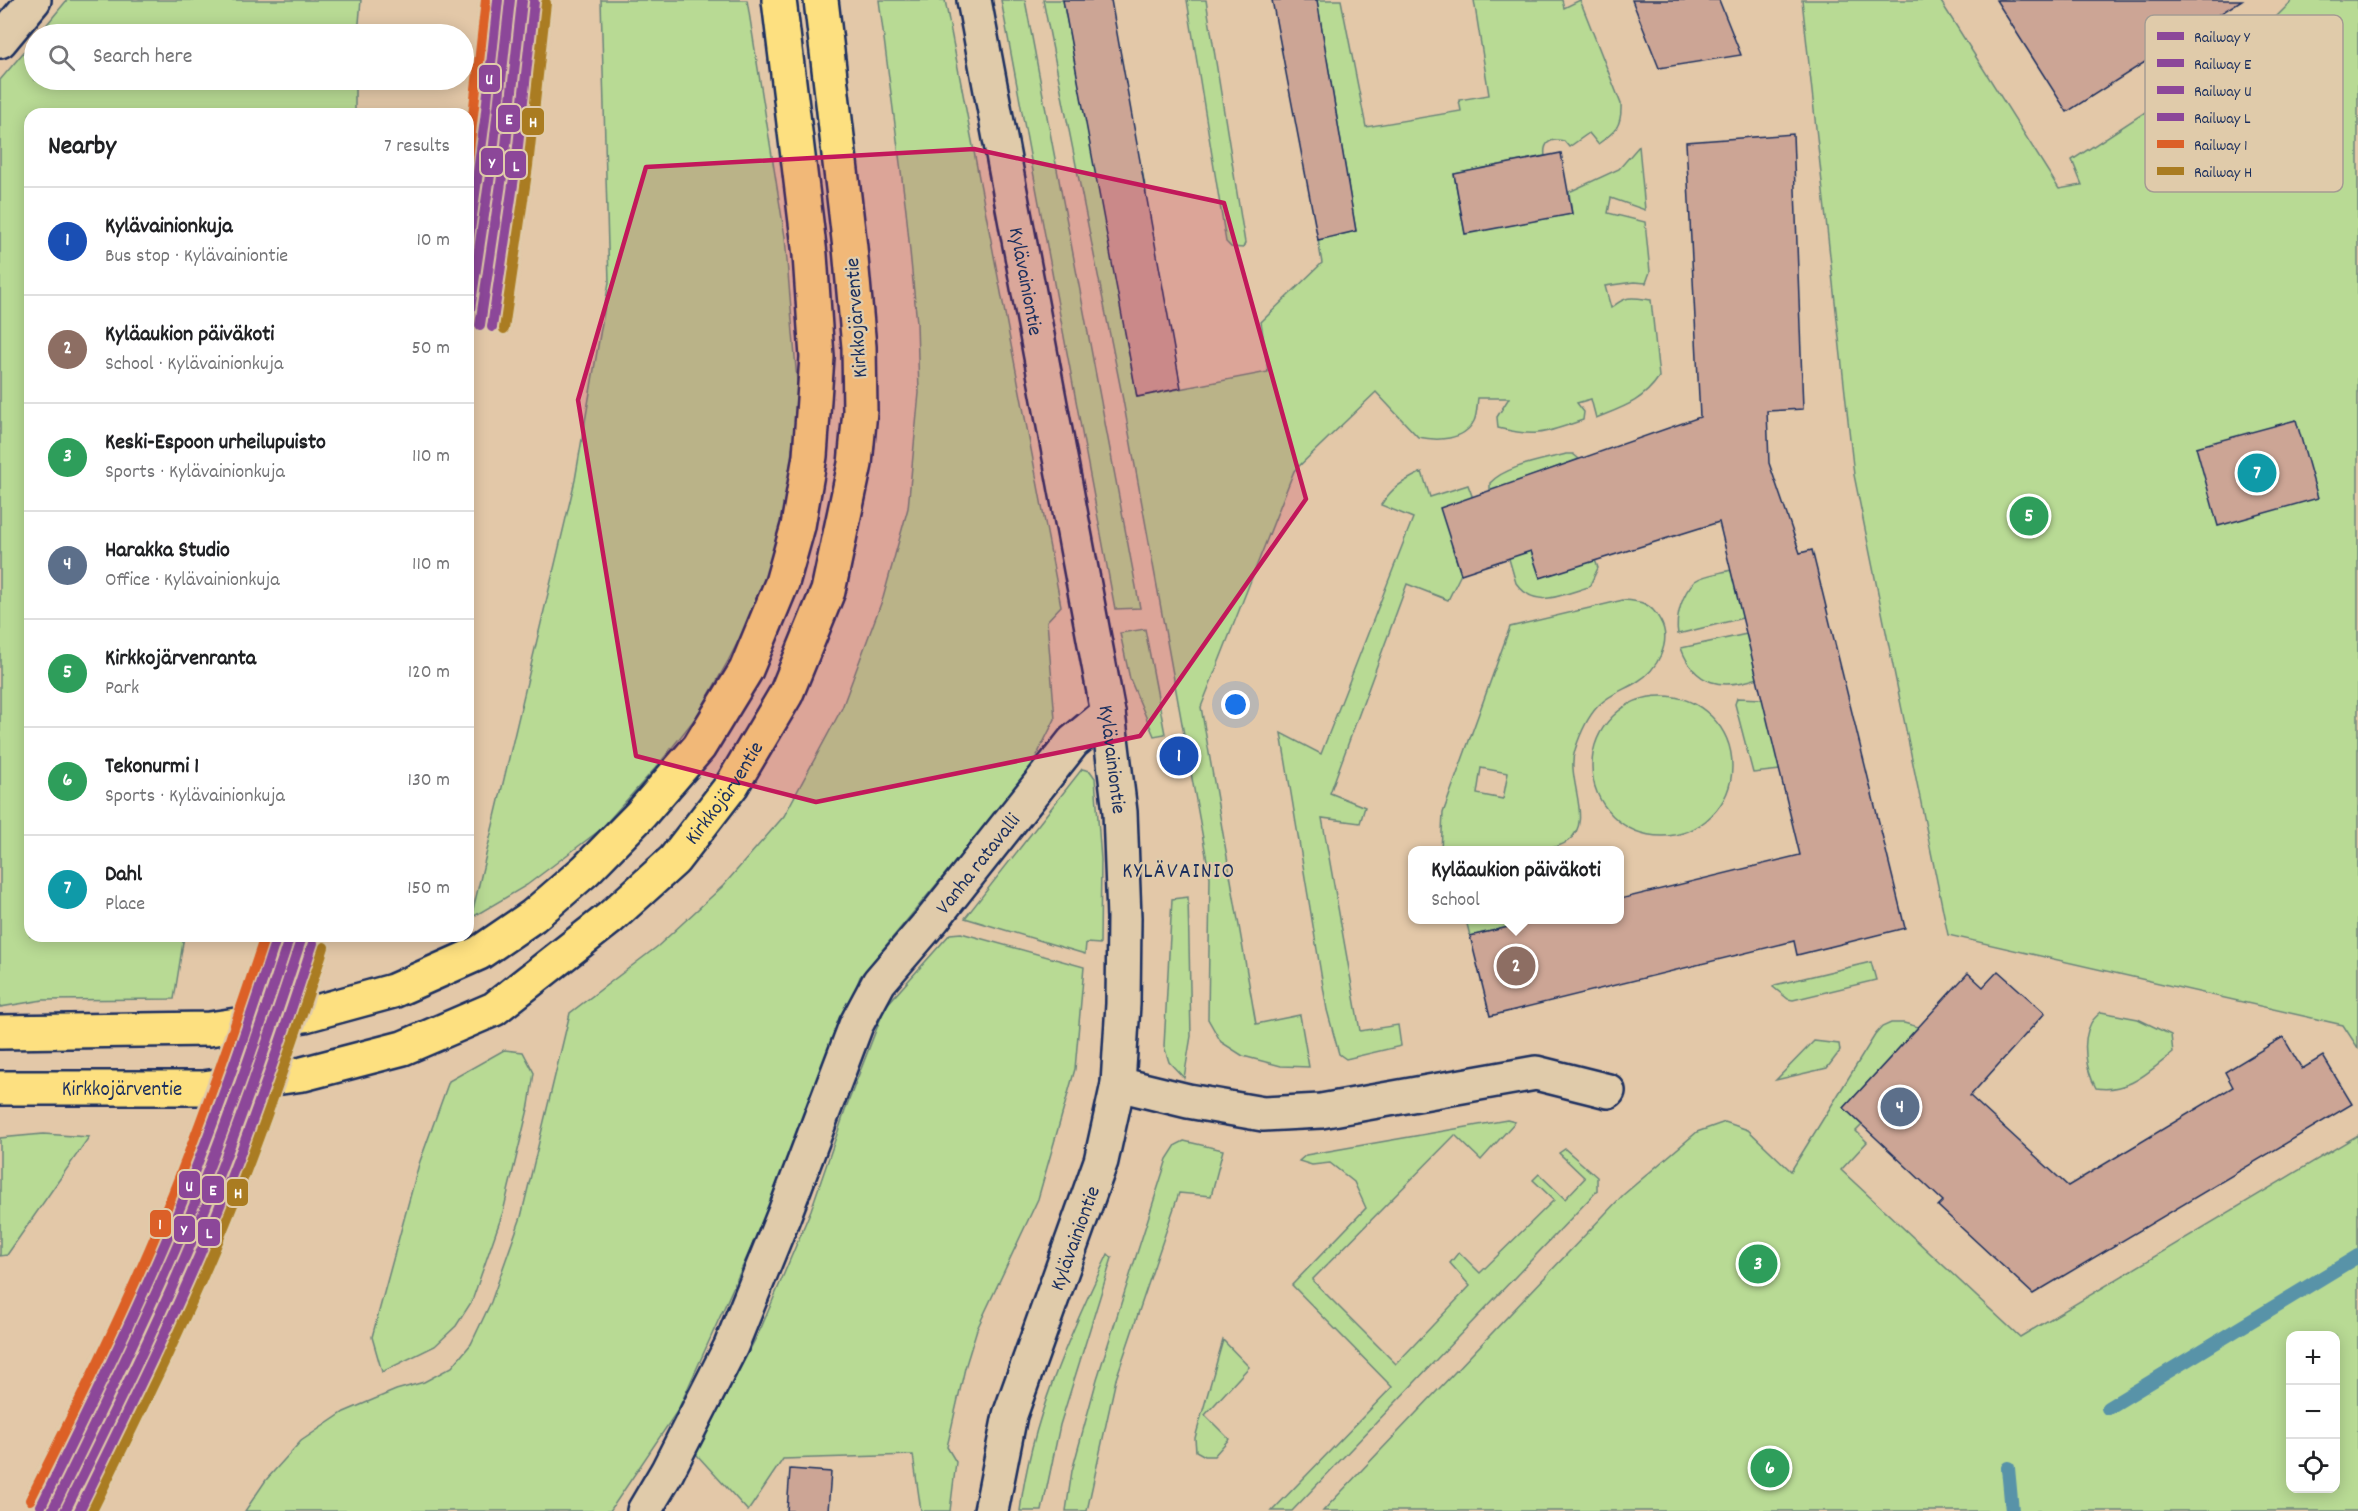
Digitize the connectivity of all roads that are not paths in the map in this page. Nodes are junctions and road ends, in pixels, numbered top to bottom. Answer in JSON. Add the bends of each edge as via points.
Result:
{"nodes":[{"id":1,"x":34,"y":0,"type":"edge"},
{"id":2,"x":779,"y":0,"type":"edge"},
{"id":3,"x":821,"y":0,"type":"edge"},
{"id":4,"x":975,"y":0,"type":"edge"},
{"id":5,"x":0,"y":41,"type":"edge"},
{"id":6,"x":1108,"y":712,"type":"junction"},
{"id":7,"x":0,"y":1032,"type":"edge"},
{"id":8,"x":1118,"y":1084,"type":"junction"},
{"id":9,"x":0,"y":1088,"type":"edge"},
{"id":10,"x":1608,"y":1091,"type":"dead end"},
{"id":11,"x":644,"y":1511,"type":"edge"},
{"id":12,"x":991,"y":1511,"type":"edge"}],
"edges":[{"from":1,"to":5,"type":"street"},
{"from":2,"to":7,"type":"main road","name":"Kirkkojärventie","via":[[810,255],[817,357],[810,456],[798,526],[782,583],[746,670],[699,747],[586,870],[532,916],[479,953],[393,991],[305,1015],[208,1029]]},
{"from":3,"to":9,"type":"main road","name":"Kirkkojärventie","via":[[859,347],[860,411],[855,464],[828,591],[786,694],[732,785],[674,860],[610,918],[494,1009],[403,1048],[303,1074],[203,1088]]},
{"from":4,"to":6,"type":"street","name":"Kylävainiontie"},
{"from":6,"to":8,"type":"street","name":"Kylävainiontie","via":[[1120,812],[1124,918]]},
{"from":6,"to":11,"type":"street","name":"Vanha ratavalli","via":[[1073,742],[879,982],[856,1025],[731,1346]]},
{"from":8,"to":10,"type":"street","via":[[1263,1114],[1321,1111],[1536,1073]]},
{"from":8,"to":12,"type":"street","name":"Kylävainiontie","via":[[1101,1161],[1010,1415]]}]}
